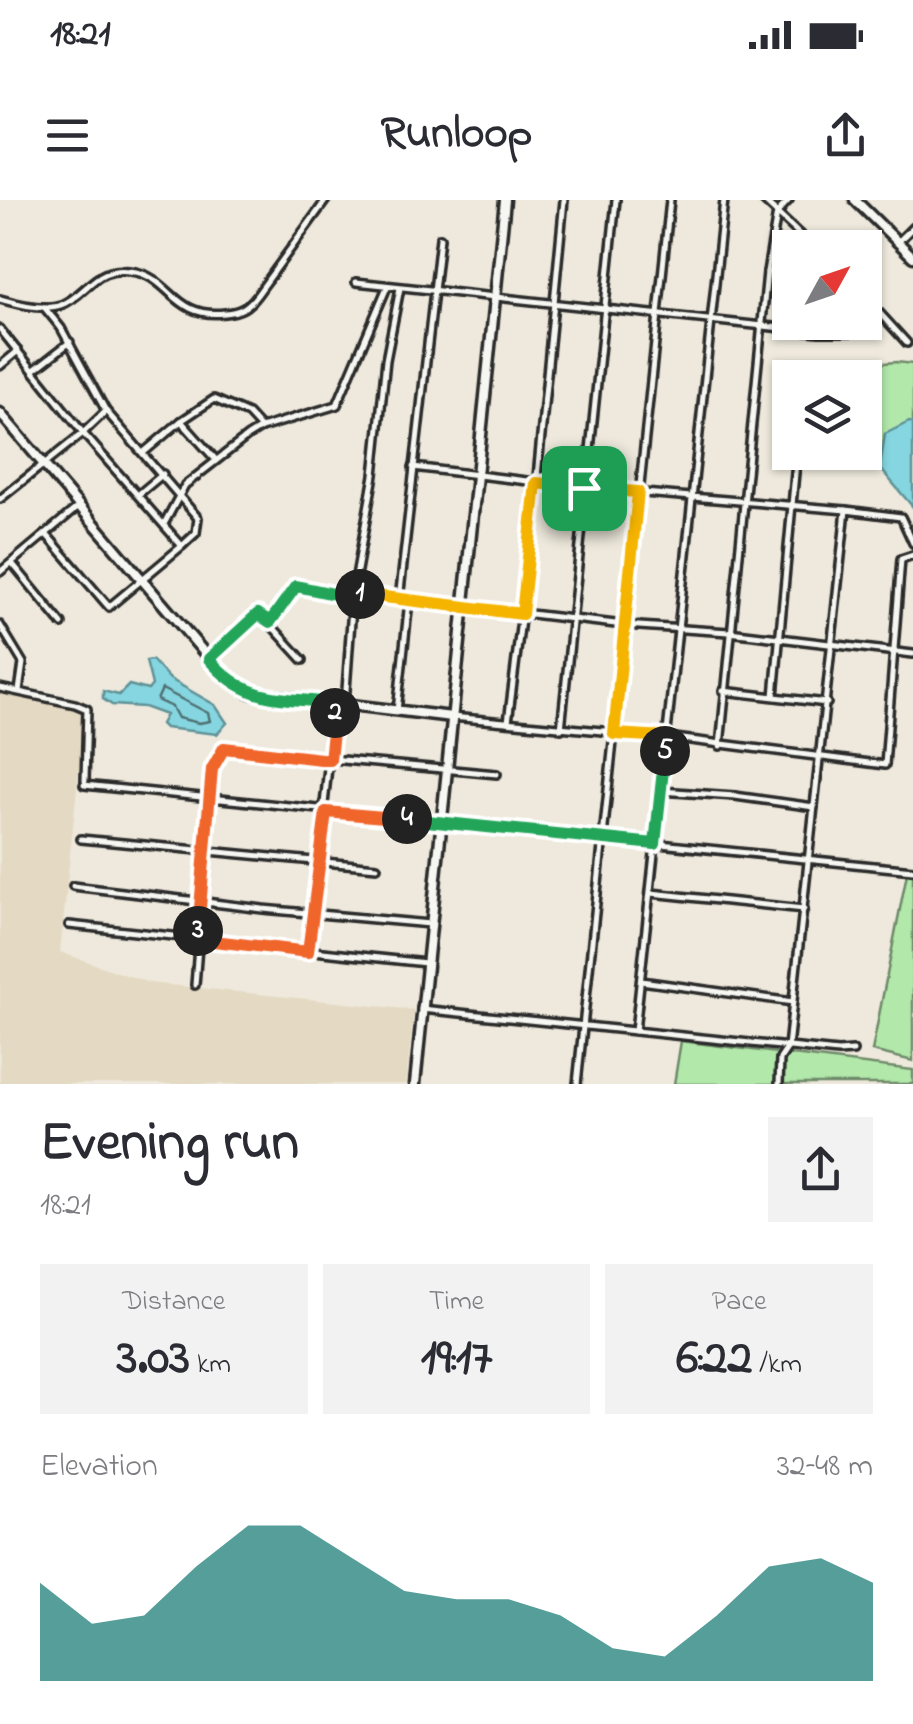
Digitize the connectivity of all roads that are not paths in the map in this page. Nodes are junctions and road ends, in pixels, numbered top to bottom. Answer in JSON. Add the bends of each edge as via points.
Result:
{"nodes":[{"id":1,"x":326,"y":200,"type":"edge"},
{"id":2,"x":505,"y":200,"type":"edge"},
{"id":3,"x":564,"y":200,"type":"edge"},
{"id":4,"x":616,"y":200,"type":"edge"},
{"id":5,"x":670,"y":200,"type":"edge"},
{"id":6,"x":724,"y":200,"type":"edge"},
{"id":7,"x":763,"y":200,"type":"edge"},
{"id":8,"x":789,"y":200,"type":"edge"},
{"id":9,"x":859,"y":200,"type":"edge"},
{"id":10,"x":777,"y":214,"type":"junction"},
{"id":11,"x":913,"y":227,"type":"edge"},
{"id":12,"x":794,"y":230,"type":"edge"},
{"id":13,"x":440,"y":238,"type":"dead end"},
{"id":14,"x":900,"y":240,"type":"junction"},
{"id":15,"x":913,"y":254,"type":"edge"},
{"id":16,"x":767,"y":272,"type":"junction"},
{"id":17,"x":772,"y":273,"type":"edge"},
{"id":18,"x":356,"y":282,"type":"dead end"},
{"id":19,"x":387,"y":287,"type":"junction"},
{"id":20,"x":400,"y":288,"type":"junction"},
{"id":21,"x":432,"y":292,"type":"junction"},
{"id":22,"x":494,"y":298,"type":"junction"},
{"id":23,"x":0,"y":299,"type":"edge"},
{"id":24,"x":553,"y":304,"type":"junction"},
{"id":25,"x":44,"y":307,"type":"junction"},
{"id":26,"x":605,"y":310,"type":"junction"},
{"id":27,"x":657,"y":315,"type":"junction"},
{"id":28,"x":882,"y":316,"type":"edge"},
{"id":29,"x":710,"y":319,"type":"junction"},
{"id":30,"x":762,"y":325,"type":"junction"},
{"id":31,"x":772,"y":326,"type":"edge"},
{"id":32,"x":0,"y":329,"type":"edge"},
{"id":33,"x":70,"y":342,"type":"junction"},
{"id":34,"x":907,"y":343,"type":"dead end"},
{"id":35,"x":18,"y":351,"type":"junction"},
{"id":36,"x":0,"y":366,"type":"edge"},
{"id":37,"x":34,"y":370,"type":"junction"},
{"id":38,"x":106,"y":412,"type":"junction"},
{"id":39,"x":0,"y":413,"type":"edge"},
{"id":40,"x":182,"y":421,"type":"junction"},
{"id":41,"x":261,"y":428,"type":"junction"},
{"id":42,"x":83,"y":432,"type":"junction"},
{"id":43,"x":143,"y":452,"type":"junction"},
{"id":44,"x":216,"y":460,"type":"junction"},
{"id":45,"x":45,"y":466,"type":"junction"},
{"id":46,"x":413,"y":467,"type":"junction"},
{"id":47,"x":797,"y":470,"type":"edge"},
{"id":48,"x":162,"y":474,"type":"junction"},
{"id":49,"x":477,"y":474,"type":"junction"},
{"id":50,"x":536,"y":483,"type":"junction"},
{"id":51,"x":584,"y":488,"type":"junction"},
{"id":52,"x":638,"y":492,"type":"junction"},
{"id":53,"x":139,"y":494,"type":"junction"},
{"id":54,"x":180,"y":494,"type":"junction"},
{"id":55,"x":692,"y":496,"type":"junction"},
{"id":56,"x":0,"y":498,"type":"edge"},
{"id":57,"x":742,"y":500,"type":"junction"},
{"id":58,"x":794,"y":505,"type":"junction"},
{"id":59,"x":79,"y":506,"type":"junction"},
{"id":60,"x":846,"y":510,"type":"junction"},
{"id":61,"x":164,"y":525,"type":"junction"},
{"id":62,"x":46,"y":534,"type":"junction"},
{"id":63,"x":913,"y":543,"type":"edge"},
{"id":64,"x":182,"y":546,"type":"junction"},
{"id":65,"x":913,"y":555,"type":"edge"},
{"id":66,"x":12,"y":562,"type":"junction"},
{"id":67,"x":0,"y":572,"type":"edge"},
{"id":68,"x":142,"y":580,"type":"junction"},
{"id":69,"x":353,"y":593,"type":"junction"},
{"id":70,"x":399,"y":600,"type":"junction"},
{"id":71,"x":408,"y":601,"type":"junction"},
{"id":72,"x":462,"y":608,"type":"junction"},
{"id":73,"x":522,"y":614,"type":"junction"},
{"id":74,"x":573,"y":619,"type":"junction"},
{"id":75,"x":270,"y":622,"type":"junction"},
{"id":76,"x":62,"y":624,"type":"dead end"},
{"id":77,"x":0,"y":625,"type":"edge"},
{"id":78,"x":624,"y":625,"type":"junction"},
{"id":79,"x":680,"y":627,"type":"junction"},
{"id":80,"x":729,"y":632,"type":"junction"},
{"id":81,"x":780,"y":638,"type":"junction"},
{"id":82,"x":832,"y":645,"type":"junction"},
{"id":83,"x":895,"y":652,"type":"junction"},
{"id":84,"x":913,"y":654,"type":"edge"},
{"id":85,"x":209,"y":659,"type":"junction"},
{"id":86,"x":303,"y":660,"type":"dead end"},
{"id":87,"x":0,"y":688,"type":"edge"},
{"id":88,"x":18,"y":691,"type":"junction"},
{"id":89,"x":723,"y":691,"type":"junction"},
{"id":90,"x":774,"y":696,"type":"junction"},
{"id":91,"x":827,"y":703,"type":"junction"},
{"id":92,"x":340,"y":704,"type":"junction"},
{"id":93,"x":397,"y":710,"type":"junction"},
{"id":94,"x":452,"y":717,"type":"junction"},
{"id":95,"x":508,"y":722,"type":"junction"},
{"id":96,"x":561,"y":729,"type":"junction"},
{"id":97,"x":614,"y":734,"type":"junction"},
{"id":98,"x":667,"y":737,"type":"junction"},
{"id":99,"x":720,"y":746,"type":"junction"},
{"id":100,"x":821,"y":757,"type":"junction"},
{"id":101,"x":330,"y":760,"type":"junction"},
{"id":102,"x":447,"y":770,"type":"junction"},
{"id":103,"x":497,"y":774,"type":"dead end"},
{"id":104,"x":660,"y":791,"type":"junction"},
{"id":105,"x":209,"y":798,"type":"junction"},
{"id":106,"x":814,"y":807,"type":"junction"},
{"id":107,"x":326,"y":812,"type":"junction"},
{"id":108,"x":441,"y":822,"type":"junction"},
{"id":109,"x":601,"y":838,"type":"junction"},
{"id":110,"x":81,"y":839,"type":"dead end"},
{"id":111,"x":655,"y":844,"type":"junction"},
{"id":112,"x":205,"y":851,"type":"junction"},
{"id":113,"x":809,"y":860,"type":"junction"},
{"id":114,"x":319,"y":862,"type":"junction"},
{"id":115,"x":378,"y":866,"type":"dead end"},
{"id":116,"x":913,"y":870,"type":"edge"},
{"id":117,"x":73,"y":886,"type":"dead end"},
{"id":118,"x":650,"y":893,"type":"junction"},
{"id":119,"x":201,"y":902,"type":"junction"},
{"id":120,"x":804,"y":909,"type":"junction"},
{"id":121,"x":312,"y":913,"type":"junction"},
{"id":122,"x":430,"y":924,"type":"junction"},
{"id":123,"x":69,"y":925,"type":"dead end"},
{"id":124,"x":197,"y":939,"type":"junction"},
{"id":125,"x":308,"y":952,"type":"junction"},
{"id":126,"x":426,"y":963,"type":"junction"},
{"id":127,"x":641,"y":981,"type":"junction"},
{"id":128,"x":194,"y":985,"type":"dead end"},
{"id":129,"x":793,"y":1002,"type":"junction"},
{"id":130,"x":422,"y":1010,"type":"junction"},
{"id":131,"x":584,"y":1028,"type":"junction"},
{"id":132,"x":635,"y":1031,"type":"junction"},
{"id":133,"x":788,"y":1047,"type":"junction"},
{"id":134,"x":853,"y":1051,"type":"dead end"},
{"id":135,"x":415,"y":1084,"type":"edge"},
{"id":136,"x":578,"y":1084,"type":"edge"},
{"id":137,"x":779,"y":1084,"type":"edge"}],
"edges":[{"from":1,"to":25,"type":"street","via":[[258,296],[238,311],[188,309],[133,271],[99,275],[69,301]]},
{"from":2,"to":22,"type":"street"},
{"from":3,"to":24,"type":"street"},
{"from":4,"to":26,"type":"street"},
{"from":5,"to":27,"type":"street"},
{"from":6,"to":29,"type":"street"},
{"from":7,"to":10,"type":"street"},
{"from":8,"to":10,"type":"street"},
{"from":9,"to":14,"type":"street"},
{"from":10,"to":12,"type":"street"},
{"from":10,"to":16,"type":"street"},
{"from":11,"to":14,"type":"street"},
{"from":13,"to":21,"type":"street"},
{"from":14,"to":15,"type":"street"},
{"from":16,"to":17,"type":"street"},
{"from":16,"to":30,"type":"street"},
{"from":18,"to":19,"type":"street"},
{"from":19,"to":20,"type":"street"},
{"from":19,"to":41,"type":"street","via":[[337,405]]},
{"from":20,"to":21,"type":"street"},
{"from":20,"to":69,"type":"street"},
{"from":21,"to":22,"type":"street"},
{"from":21,"to":46,"type":"street"},
{"from":22,"to":24,"type":"street"},
{"from":22,"to":49,"type":"street"},
{"from":23,"to":25,"type":"street"},
{"from":24,"to":26,"type":"street"},
{"from":24,"to":50,"type":"street"},
{"from":25,"to":33,"type":"street"},
{"from":26,"to":27,"type":"street"},
{"from":26,"to":51,"type":"street"},
{"from":27,"to":29,"type":"street"},
{"from":27,"to":52,"type":"street"},
{"from":28,"to":34,"type":"street"},
{"from":29,"to":30,"type":"street"},
{"from":29,"to":55,"type":"street"},
{"from":30,"to":31,"type":"street"},
{"from":30,"to":57,"type":"street"},
{"from":32,"to":35,"type":"street"},
{"from":33,"to":37,"type":"street"},
{"from":33,"to":38,"type":"street"},
{"from":35,"to":36,"type":"street"},
{"from":35,"to":37,"type":"street"},
{"from":37,"to":42,"type":"street"},
{"from":38,"to":42,"type":"street"},
{"from":38,"to":43,"type":"street"},
{"from":39,"to":45,"type":"street"},
{"from":40,"to":41,"type":"street","via":[[214,399],[248,414]]},
{"from":40,"to":43,"type":"street"},
{"from":40,"to":44,"type":"street"},
{"from":41,"to":44,"type":"street"},
{"from":42,"to":45,"type":"street"},
{"from":42,"to":53,"type":"street"},
{"from":43,"to":48,"type":"street"},
{"from":44,"to":54,"type":"street"},
{"from":45,"to":56,"type":"street"},
{"from":45,"to":59,"type":"street"},
{"from":46,"to":49,"type":"street"},
{"from":46,"to":70,"type":"street"},
{"from":47,"to":58,"type":"street"},
{"from":48,"to":53,"type":"street"},
{"from":48,"to":54,"type":"street"},
{"from":49,"to":50,"type":"street"},
{"from":49,"to":72,"type":"street"},
{"from":50,"to":51,"type":"street"},
{"from":50,"to":73,"type":"street"},
{"from":51,"to":52,"type":"street"},
{"from":51,"to":74,"type":"street"},
{"from":52,"to":55,"type":"street"},
{"from":52,"to":78,"type":"street"},
{"from":53,"to":61,"type":"street"},
{"from":54,"to":61,"type":"street"},
{"from":54,"to":64,"type":"street","via":[[200,525]]},
{"from":55,"to":57,"type":"street"},
{"from":55,"to":79,"type":"street"},
{"from":57,"to":58,"type":"street"},
{"from":57,"to":80,"type":"street"},
{"from":58,"to":60,"type":"street"},
{"from":58,"to":81,"type":"street"},
{"from":59,"to":62,"type":"street"},
{"from":59,"to":68,"type":"street"},
{"from":60,"to":63,"type":"street","via":[[901,517]]},
{"from":60,"to":82,"type":"street"},
{"from":61,"to":64,"type":"street"},
{"from":62,"to":66,"type":"street"},
{"from":62,"to":68,"type":"street","via":[[109,607]]},
{"from":64,"to":68,"type":"street"},
{"from":65,"to":83,"type":"street","via":[[901,559]]},
{"from":66,"to":67,"type":"street"},
{"from":66,"to":76,"type":"street"},
{"from":68,"to":85,"type":"street"},
{"from":69,"to":70,"type":"street"},
{"from":69,"to":75,"type":"street","via":[[296,586]]},
{"from":69,"to":92,"type":"street"},
{"from":70,"to":71,"type":"street"},
{"from":71,"to":72,"type":"street"},
{"from":71,"to":93,"type":"street"},
{"from":72,"to":73,"type":"street"},
{"from":72,"to":94,"type":"street"},
{"from":73,"to":74,"type":"street"},
{"from":73,"to":95,"type":"street"},
{"from":74,"to":78,"type":"street"},
{"from":74,"to":96,"type":"street"},
{"from":75,"to":85,"type":"street","via":[[258,614]]},
{"from":75,"to":86,"type":"street"},
{"from":77,"to":88,"type":"street","via":[[23,663]]},
{"from":78,"to":79,"type":"street"},
{"from":78,"to":97,"type":"street"},
{"from":79,"to":80,"type":"street"},
{"from":79,"to":98,"type":"street"},
{"from":80,"to":81,"type":"street"},
{"from":80,"to":89,"type":"street"},
{"from":81,"to":82,"type":"street"},
{"from":81,"to":90,"type":"street"},
{"from":82,"to":83,"type":"street"},
{"from":82,"to":91,"type":"street"},
{"from":83,"to":84,"type":"street"},
{"from":83,"to":100,"type":"street","via":[[886,765]]},
{"from":85,"to":92,"type":"street","via":[[250,693]]},
{"from":87,"to":88,"type":"street"},
{"from":88,"to":105,"type":"street","via":[[87,709],[84,783]]},
{"from":89,"to":90,"type":"street"},
{"from":89,"to":99,"type":"street"},
{"from":90,"to":91,"type":"street"},
{"from":91,"to":100,"type":"street"},
{"from":92,"to":93,"type":"street"},
{"from":92,"to":101,"type":"street"},
{"from":93,"to":94,"type":"street"},
{"from":94,"to":95,"type":"street"},
{"from":94,"to":102,"type":"street"},
{"from":95,"to":96,"type":"street"},
{"from":96,"to":97,"type":"street"},
{"from":97,"to":98,"type":"street"},
{"from":97,"to":109,"type":"street"},
{"from":98,"to":99,"type":"street"},
{"from":98,"to":104,"type":"street"},
{"from":99,"to":100,"type":"street"},
{"from":100,"to":106,"type":"street"},
{"from":101,"to":102,"type":"street"},
{"from":101,"to":105,"type":"street","via":[[224,748],[212,769]]},
{"from":101,"to":107,"type":"street"},
{"from":102,"to":103,"type":"street"},
{"from":102,"to":108,"type":"street"},
{"from":104,"to":106,"type":"street"},
{"from":104,"to":111,"type":"street"},
{"from":105,"to":107,"type":"street"},
{"from":105,"to":112,"type":"street"},
{"from":106,"to":113,"type":"street"},
{"from":107,"to":108,"type":"street"},
{"from":107,"to":114,"type":"street"},
{"from":108,"to":109,"type":"street"},
{"from":108,"to":122,"type":"street"},
{"from":109,"to":111,"type":"street"},
{"from":109,"to":131,"type":"street"},
{"from":110,"to":112,"type":"street"},
{"from":111,"to":113,"type":"street"},
{"from":111,"to":118,"type":"street"},
{"from":112,"to":114,"type":"street"},
{"from":112,"to":119,"type":"street"},
{"from":113,"to":116,"type":"street"},
{"from":113,"to":120,"type":"street"},
{"from":114,"to":115,"type":"street"},
{"from":114,"to":121,"type":"street"},
{"from":117,"to":119,"type":"street"},
{"from":118,"to":120,"type":"street"},
{"from":118,"to":127,"type":"street"},
{"from":119,"to":121,"type":"street"},
{"from":119,"to":124,"type":"street"},
{"from":120,"to":129,"type":"street"},
{"from":121,"to":122,"type":"street"},
{"from":121,"to":125,"type":"street"},
{"from":122,"to":126,"type":"street"},
{"from":123,"to":124,"type":"street"},
{"from":124,"to":125,"type":"street"},
{"from":124,"to":128,"type":"street"},
{"from":125,"to":126,"type":"street"},
{"from":126,"to":130,"type":"street"},
{"from":127,"to":129,"type":"street"},
{"from":127,"to":132,"type":"street"},
{"from":129,"to":133,"type":"street"},
{"from":130,"to":131,"type":"street"},
{"from":130,"to":135,"type":"street"},
{"from":131,"to":132,"type":"street"},
{"from":131,"to":136,"type":"street"},
{"from":132,"to":133,"type":"street"},
{"from":133,"to":134,"type":"street"},
{"from":133,"to":137,"type":"street"}]}
